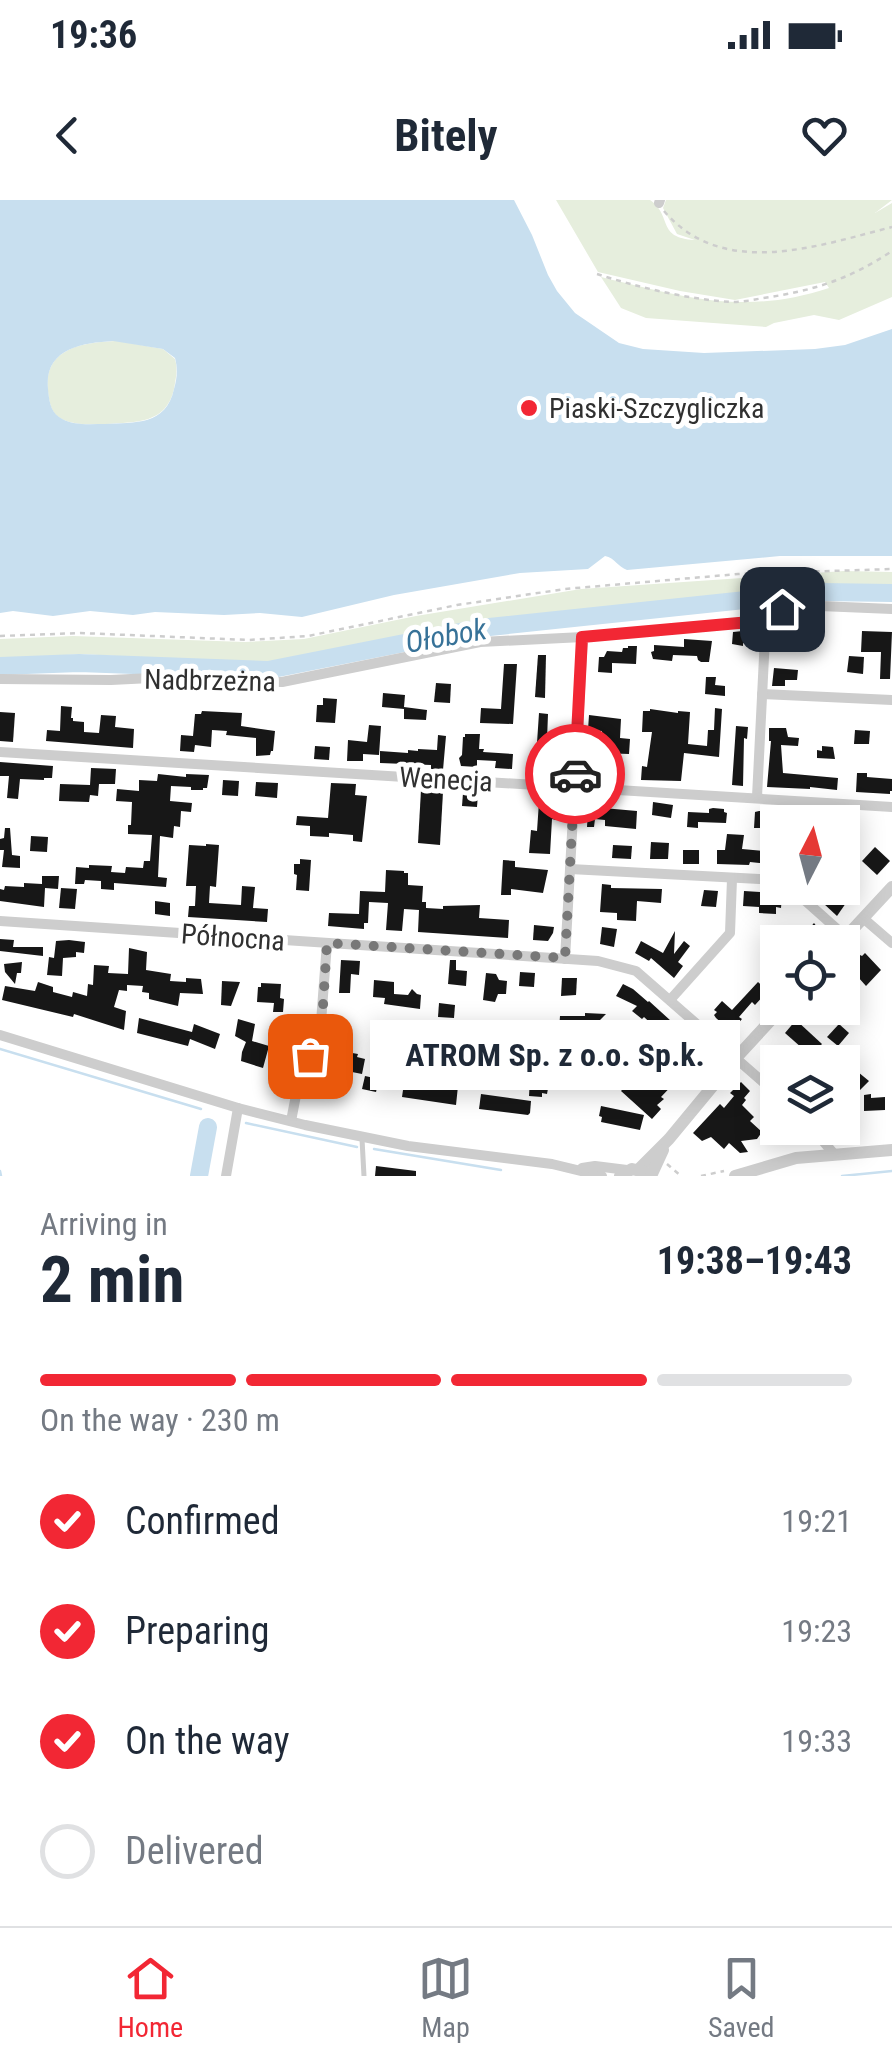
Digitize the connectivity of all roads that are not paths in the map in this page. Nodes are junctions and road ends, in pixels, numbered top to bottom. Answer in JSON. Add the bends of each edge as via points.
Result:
{"nodes":[{"id":1,"x":892,"y":609,"type":"edge"},
{"id":2,"x":766,"y":617,"type":"junction"},
{"id":3,"x":582,"y":637,"type":"junction"},
{"id":4,"x":0,"y":679,"type":"edge"},
{"id":5,"x":762,"y":694,"type":"junction"},
{"id":6,"x":892,"y":700,"type":"edge"},
{"id":7,"x":0,"y":752,"type":"edge"},
{"id":8,"x":575,"y":787,"type":"junction"},
{"id":9,"x":757,"y":798,"type":"junction"},
{"id":10,"x":892,"y":807,"type":"edge"},
{"id":11,"x":570,"y":869,"type":"junction"},
{"id":12,"x":732,"y":879,"type":"junction"},
{"id":13,"x":760,"y":880,"type":"edge"},
{"id":14,"x":892,"y":887,"type":"edge"},
{"id":15,"x":808,"y":905,"type":"edge"},
{"id":16,"x":863,"y":918,"type":"junction"},
{"id":17,"x":0,"y":921,"type":"edge"},
{"id":18,"x":829,"y":925,"type":"edge"},
{"id":19,"x":857,"y":925,"type":"edge"},
{"id":20,"x":327,"y":943,"type":"junction"},
{"id":21,"x":892,"y":943,"type":"edge"},
{"id":22,"x":565,"y":958,"type":"junction"},
{"id":23,"x":670,"y":1000,"type":"junction"},
{"id":24,"x":766,"y":1025,"type":"edge"},
{"id":25,"x":0,"y":1035,"type":"edge"},
{"id":26,"x":736,"y":1058,"type":"junction"},
{"id":27,"x":760,"y":1079,"type":"edge"},
{"id":28,"x":238,"y":1108,"type":"junction"},
{"id":29,"x":291,"y":1121,"type":"junction"},
{"id":30,"x":362,"y":1136,"type":"junction"},
{"id":31,"x":826,"y":1145,"type":"edge"},
{"id":32,"x":892,"y":1150,"type":"edge"},
{"id":33,"x":834,"y":1154,"type":"junction"},
{"id":34,"x":576,"y":1168,"type":"junction"},
{"id":35,"x":637,"y":1174,"type":"edge"},
{"id":36,"x":226,"y":1176,"type":"edge"},
{"id":37,"x":364,"y":1176,"type":"edge"},
{"id":38,"x":602,"y":1176,"type":"edge"},
{"id":39,"x":735,"y":1176,"type":"edge"}],
"edges":[{"from":1,"to":2,"type":"street","name":"Nadbrzeżna","via":[[796,606]]},
{"from":2,"to":3,"type":"street","name":"Nadbrzeżna"},
{"from":2,"to":5,"type":"street"},
{"from":3,"to":4,"type":"street","name":"Nadbrzeżna","via":[[480,642],[282,682]]},
{"from":3,"to":8,"type":"street"},
{"from":5,"to":6,"type":"street"},
{"from":5,"to":9,"type":"street"},
{"from":7,"to":8,"type":"street","name":"Wenecja"},
{"from":8,"to":9,"type":"street","name":"Wenecja"},
{"from":8,"to":11,"type":"street"},
{"from":9,"to":10,"type":"street","name":"Wenecja"},
{"from":11,"to":12,"type":"street"},
{"from":11,"to":22,"type":"street"},
{"from":12,"to":13,"type":"street"},
{"from":12,"to":23,"type":"street","via":[[730,932]]},
{"from":14,"to":16,"type":"street"},
{"from":15,"to":18,"type":"street"},
{"from":16,"to":19,"type":"street"},
{"from":16,"to":21,"type":"street"},
{"from":17,"to":20,"type":"street","name":"Północna"},
{"from":20,"to":22,"type":"street","name":"Północna"},
{"from":20,"to":29,"type":"street","via":[[322,1022]]},
{"from":22,"to":23,"type":"street","name":"Północna","via":[[636,972]]},
{"from":23,"to":26,"type":"street","name":"Północna"},
{"from":24,"to":26,"type":"street"},
{"from":25,"to":28,"type":"street"},
{"from":26,"to":27,"type":"street","name":"Północna"},
{"from":26,"to":35,"type":"street"},
{"from":28,"to":29,"type":"street"},
{"from":28,"to":36,"type":"street"},
{"from":29,"to":30,"type":"street"},
{"from":30,"to":34,"type":"street"},
{"from":30,"to":37,"type":"lane"},
{"from":31,"to":33,"type":"street"},
{"from":32,"to":33,"type":"street"},
{"from":33,"to":39,"type":"street"},
{"from":34,"to":35,"type":"street"},
{"from":34,"to":38,"type":"street"}]}
